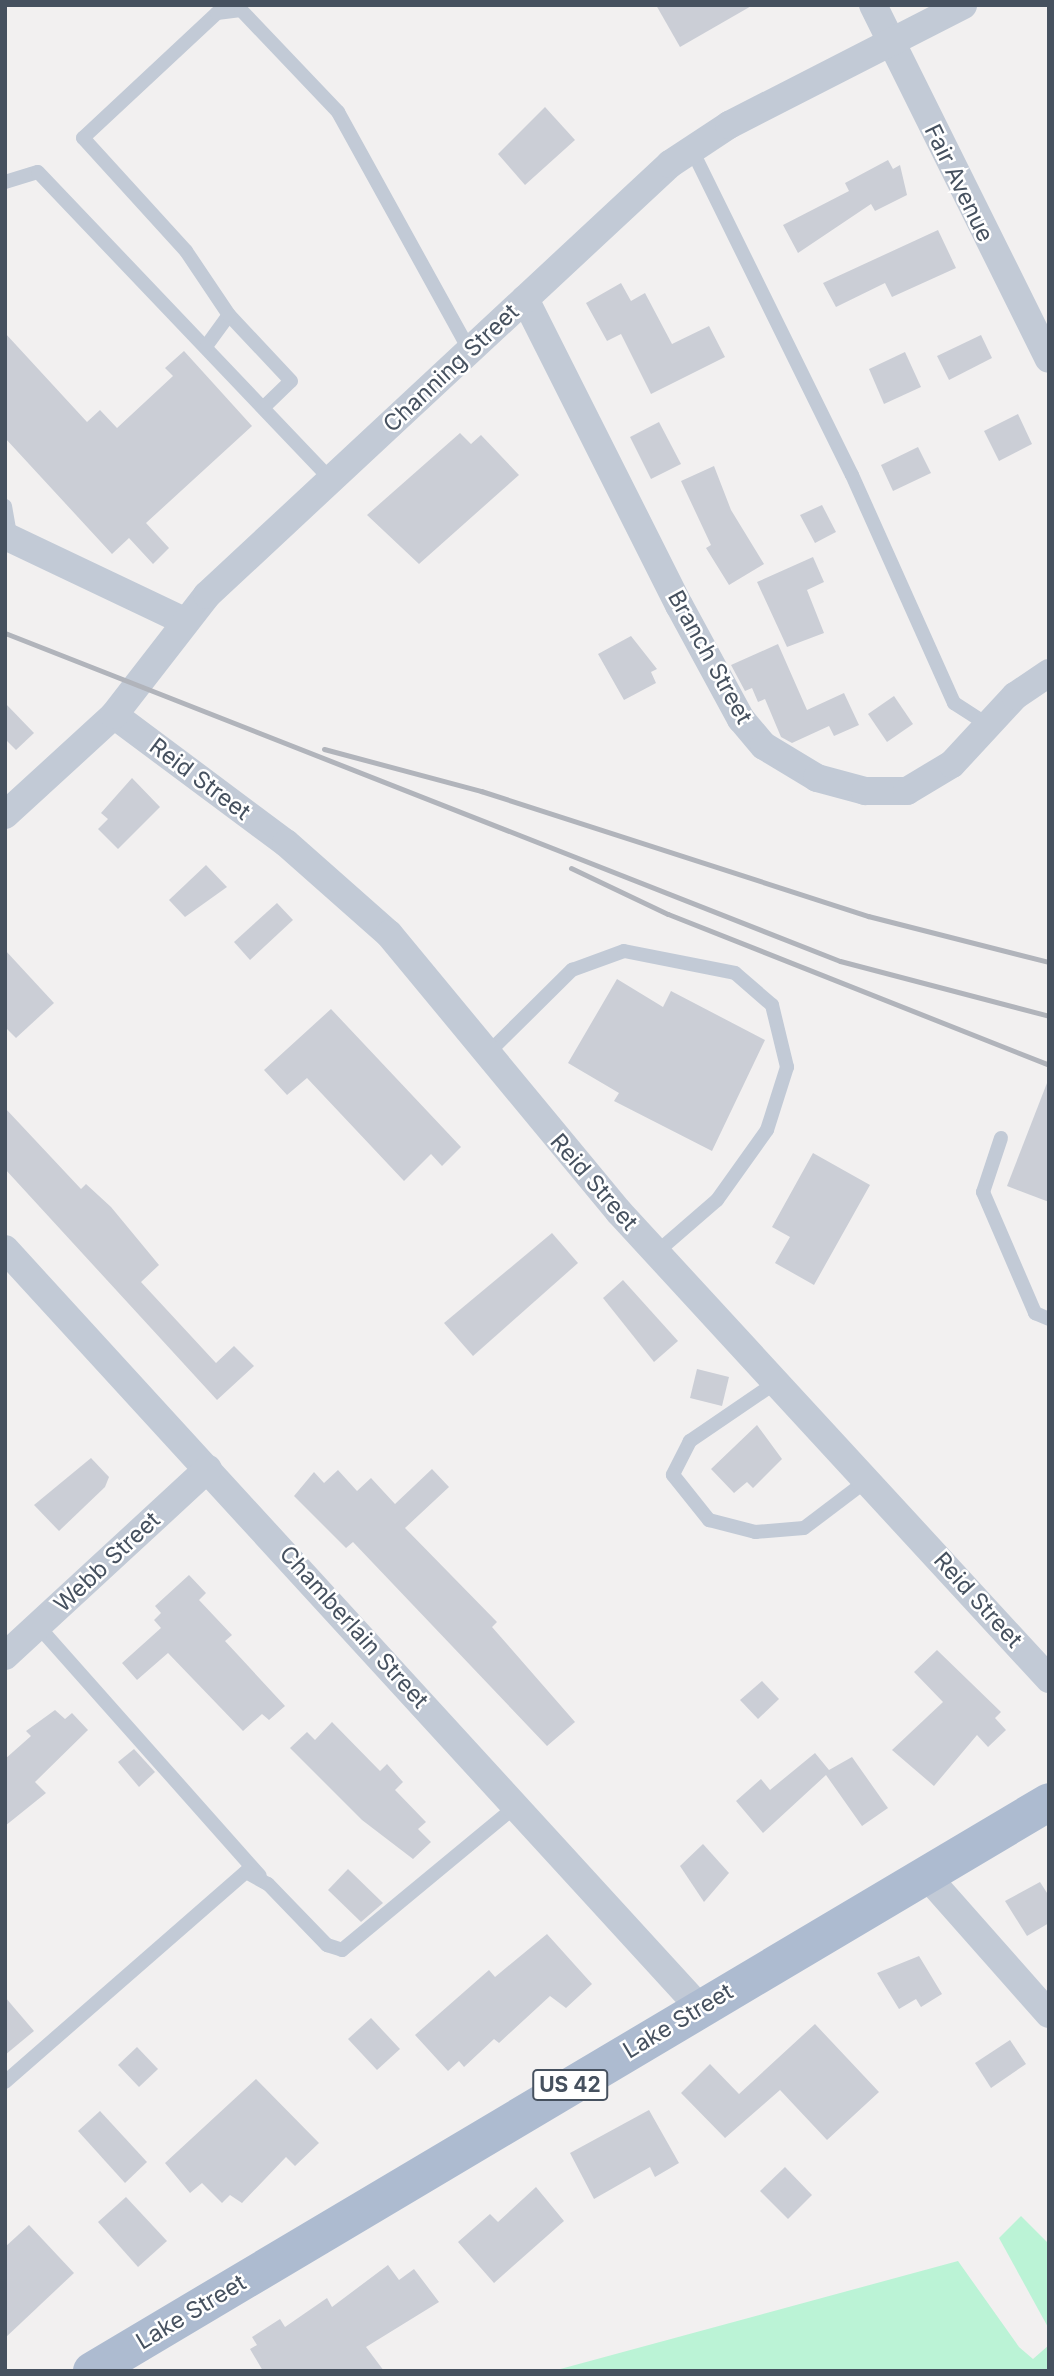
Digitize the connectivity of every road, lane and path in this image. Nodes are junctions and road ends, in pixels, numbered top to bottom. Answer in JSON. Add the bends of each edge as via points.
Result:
{"nodes":[{"id":1,"x":873,"y":5,"type":"edge"},
{"id":2,"x":963,"y":5,"type":"edge"},
{"id":3,"x":890,"y":41,"type":"junction"},
{"id":4,"x":691,"y":148,"type":"junction"},
{"id":5,"x":5,"y":181,"type":"edge"},
{"id":6,"x":526,"y":299,"type":"junction"},
{"id":7,"x":229,"y":315,"type":"junction"},
{"id":8,"x":207,"y":345,"type":"junction"},
{"id":9,"x":470,"y":351,"type":"junction"},
{"id":10,"x":1049,"y":359,"type":"edge"},
{"id":11,"x":264,"y":407,"type":"junction"},
{"id":12,"x":331,"y":480,"type":"junction"},
{"id":13,"x":5,"y":506,"type":"edge"},
{"id":14,"x":8,"y":538,"type":"edge"},
{"id":15,"x":184,"y":621,"type":"junction"},
{"id":16,"x":1049,"y":673,"type":"edge"},
{"id":17,"x":114,"y":715,"type":"junction"},
{"id":18,"x":988,"y":725,"type":"junction"},
{"id":19,"x":5,"y":814,"type":"edge"},
{"id":20,"x":487,"y":1054,"type":"junction"},
{"id":21,"x":1001,"y":1138,"type":"dead end"},
{"id":22,"x":5,"y":1249,"type":"edge"},
{"id":23,"x":657,"y":1252,"type":"junction"},
{"id":24,"x":1049,"y":1319,"type":"edge"},
{"id":25,"x":778,"y":1381,"type":"junction"},
{"id":26,"x":208,"y":1469,"type":"junction"},
{"id":27,"x":870,"y":1478,"type":"junction"},
{"id":28,"x":38,"y":1626,"type":"junction"},
{"id":29,"x":5,"y":1656,"type":"edge"},
{"id":30,"x":1049,"y":1679,"type":"edge"},
{"id":31,"x":1049,"y":1802,"type":"edge"},
{"id":32,"x":516,"y":1806,"type":"junction"},
{"id":33,"x":925,"y":1874,"type":"junction"},
{"id":34,"x":268,"y":1884,"type":"junction"},
{"id":35,"x":700,"y":2008,"type":"junction"},
{"id":36,"x":1049,"y":2014,"type":"edge"},
{"id":37,"x":5,"y":2082,"type":"edge"},
{"id":38,"x":92,"y":2371,"type":"edge"}],
"edges":[{"from":1,"to":3,"type":"street","name":"Fair Avenue"},
{"from":2,"to":3,"type":"street","name":"Channing Street"},
{"from":3,"to":4,"type":"street","name":"Channing Street"},
{"from":3,"to":10,"type":"street","name":"Fair Avenue"},
{"from":4,"to":6,"type":"street","name":"Channing Street"},
{"from":4,"to":18,"type":"lane","via":[[852,475],[954,703]]},
{"from":5,"to":8,"type":"lane","via":[[38,172]]},
{"from":6,"to":9,"type":"street","name":"Channing Street"},
{"from":6,"to":18,"type":"street","name":"Branch Street","via":[[679,605],[741,719],[764,746],[817,778],[881,794],[931,781]]},
{"from":7,"to":8,"type":"lane"},
{"from":7,"to":9,"type":"lane","via":[[186,251],[83,138],[217,13],[241,10],[338,112]]},
{"from":7,"to":11,"type":"lane","via":[[291,382]]},
{"from":8,"to":11,"type":"lane"},
{"from":9,"to":12,"type":"street","name":"Channing Street"},
{"from":11,"to":12,"type":"lane"},
{"from":12,"to":15,"type":"street","name":"Channing Street"},
{"from":13,"to":14,"type":"lane"},
{"from":14,"to":15,"type":"street"},
{"from":15,"to":17,"type":"street","name":"Channing Street"},
{"from":16,"to":18,"type":"street","name":"Branch Street"},
{"from":17,"to":19,"type":"street","name":"Channing Street"},
{"from":17,"to":20,"type":"street","name":"Reid Street","via":[[348,895],[427,978]]},
{"from":20,"to":23,"type":"street","name":"Reid Street"},
{"from":20,"to":23,"type":"lane","via":[[572,970],[624,951],[735,973],[772,1005],[787,1067],[766,1130],[717,1200]]},
{"from":21,"to":24,"type":"lane","via":[[983,1192],[1035,1313]]},
{"from":22,"to":26,"type":"street","name":"Chamberlain Street"},
{"from":23,"to":25,"type":"street","name":"Reid Street"},
{"from":25,"to":27,"type":"street","name":"Reid Street"},
{"from":25,"to":27,"type":"lane","via":[[690,1441],[684,1452],[673,1475],[709,1520],[755,1532],[804,1528]]},
{"from":26,"to":28,"type":"street","name":"Webb Street"},
{"from":26,"to":32,"type":"street","name":"Chamberlain Street"},
{"from":27,"to":30,"type":"street","name":"Reid Street"},
{"from":28,"to":29,"type":"street","name":"Webb Street"},
{"from":28,"to":34,"type":"lane"},
{"from":31,"to":33,"type":"main road","name":"Lake Street","number":"US 42"},
{"from":32,"to":34,"type":"lane","via":[[342,1950],[327,1945]]},
{"from":32,"to":35,"type":"street","name":"Chamberlain Street"},
{"from":33,"to":35,"type":"main road","name":"Lake Street","number":"US 42"},
{"from":33,"to":36,"type":"street"},
{"from":34,"to":37,"type":"lane","via":[[246,1872],[228,1882]]},
{"from":35,"to":38,"type":"main road","name":"Lake Street","number":"US 42"}]}
